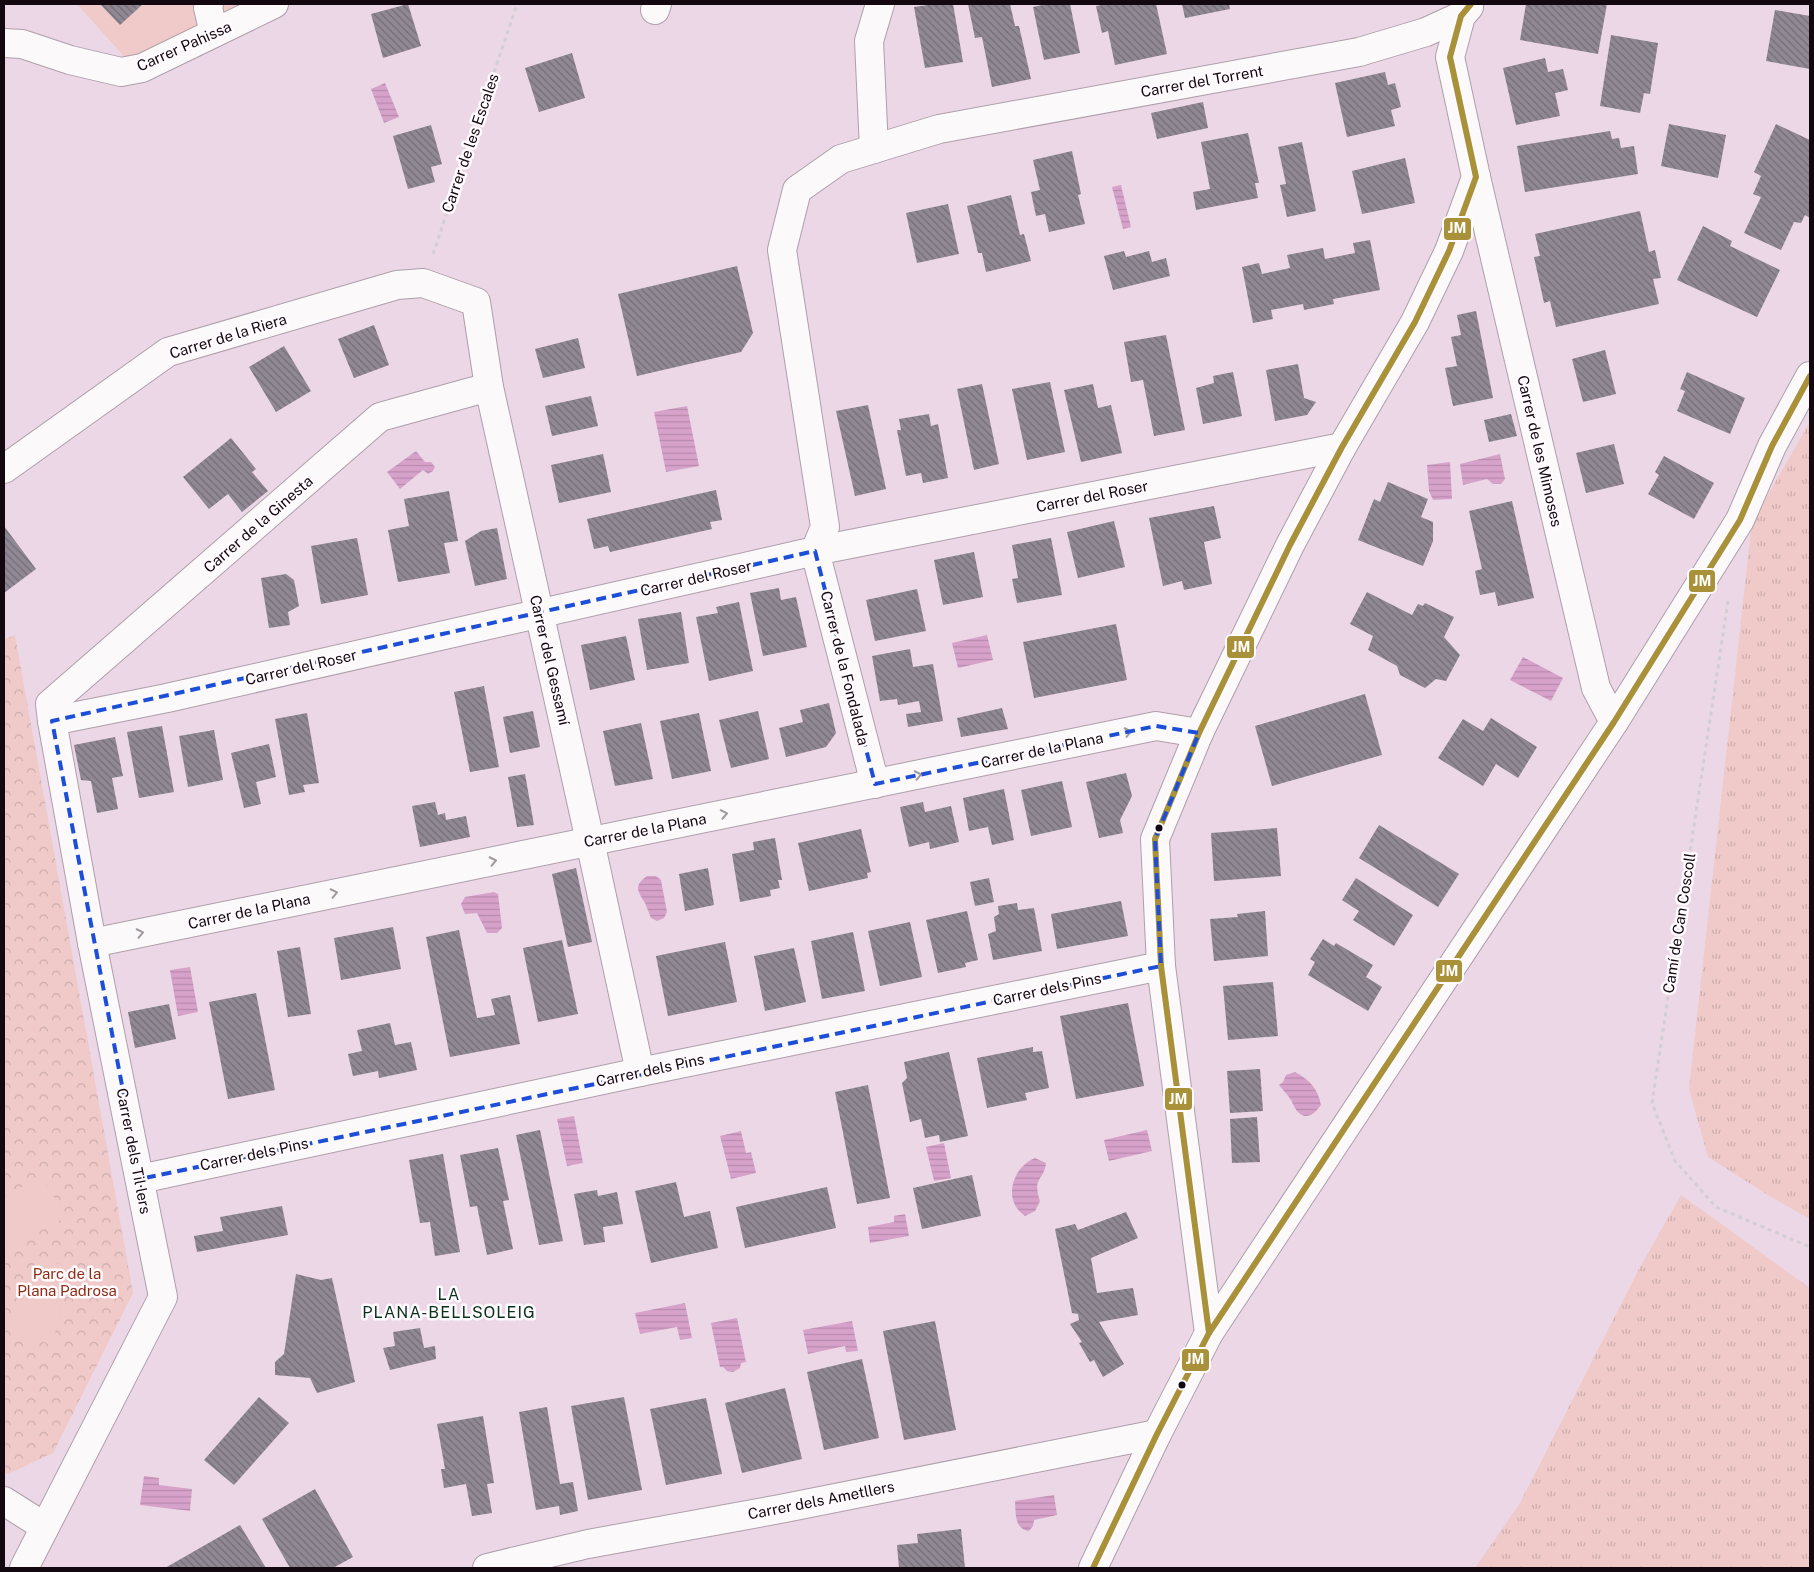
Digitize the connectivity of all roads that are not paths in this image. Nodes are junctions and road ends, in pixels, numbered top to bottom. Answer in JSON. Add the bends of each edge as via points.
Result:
{"nodes":[{"id":1,"x":209,"y":4,"type":"edge"},
{"id":2,"x":274,"y":4,"type":"edge"},
{"id":3,"x":880,"y":4,"type":"edge"},
{"id":4,"x":1466,"y":10,"type":"edge"},
{"id":5,"x":214,"y":33,"type":"junction"},
{"id":6,"x":4,"y":43,"type":"edge"},
{"id":7,"x":874,"y":149,"type":"junction"},
{"id":8,"x":1476,"y":177,"type":"junction"},
{"id":9,"x":423,"y":283,"type":"joint"},
{"id":10,"x":1810,"y":376,"type":"edge"},
{"id":11,"x":489,"y":387,"type":"junction"},
{"id":12,"x":1342,"y":447,"type":"junction"},
{"id":13,"x":4,"y":469,"type":"edge"},
{"id":14,"x":815,"y":551,"type":"junction"},
{"id":15,"x":539,"y":613,"type":"junction"},
{"id":16,"x":51,"y":712,"type":"junction"},
{"id":17,"x":1614,"y":722,"type":"junction"},
{"id":18,"x":1199,"y":733,"type":"junction"},
{"id":19,"x":875,"y":784,"type":"junction"},
{"id":20,"x":590,"y":841,"type":"junction"},
{"id":21,"x":92,"y":942,"type":"junction"},
{"id":22,"x":1161,"y":966,"type":"junction"},
{"id":23,"x":640,"y":1072,"type":"junction"},
{"id":24,"x":140,"y":1179,"type":"junction"},
{"id":25,"x":1209,"y":1333,"type":"junction"},
{"id":26,"x":1157,"y":1434,"type":"junction"},
{"id":27,"x":4,"y":1501,"type":"edge"},
{"id":28,"x":44,"y":1527,"type":"junction"},
{"id":29,"x":24,"y":1568,"type":"edge"},
{"id":30,"x":487,"y":1568,"type":"edge"},
{"id":31,"x":1093,"y":1568,"type":"edge"}],
"edges":[{"from":1,"to":5,"type":"street"},
{"from":2,"to":5,"type":"street","name":"Carrer Pahissa"},
{"from":3,"to":7,"type":"street","via":[[869,41]]},
{"from":4,"to":7,"type":"street","name":"Carrer del Torrent","via":[[1426,32],[1359,52],[939,129]]},
{"from":4,"to":8,"type":"street","name":"Carrer de les Mimoses","via":[[1450,57]]},
{"from":5,"to":6,"type":"street","name":"Carrer Pahissa","via":[[142,68],[121,72],[22,44]]},
{"from":7,"to":14,"type":"street","name":"Carrer del Torrent","via":[[841,159],[797,190],[782,250],[825,527]]},
{"from":8,"to":12,"type":"street","via":[[1449,251],[1415,322]]},
{"from":8,"to":17,"type":"street","name":"Carrer de les Mimoses","via":[[1596,688]]},
{"from":9,"to":11,"type":"street","name":"Carrer del Gessamí","via":[[476,302]]},
{"from":9,"to":13,"type":"street","name":"Carrer de la Riera","via":[[397,285],[168,352]]},
{"from":10,"to":17,"type":"street","via":[[1772,446],[1740,520]]},
{"from":11,"to":15,"type":"street","name":"Carrer del Gessamí"},
{"from":11,"to":16,"type":"street","name":"Carrer de la Ginesta","via":[[380,417]]},
{"from":12,"to":14,"type":"street","name":"Carrer del Roser"},
{"from":12,"to":18,"type":"street","via":[[1290,545]]},
{"from":14,"to":15,"type":"street","name":"Carrer del Roser"},
{"from":14,"to":19,"type":"street","name":"Carrer de la Fondalada"},
{"from":15,"to":16,"type":"street","name":"Carrer del Roser","via":[[176,696]]},
{"from":15,"to":20,"type":"street","name":"Carrer del Gessamí"},
{"from":16,"to":21,"type":"street","name":"Carrer dels Til·lers"},
{"from":17,"to":25,"type":"street"},
{"from":19,"to":18,"type":"street","name":"Carrer de la Plana","one_way":true,"via":[[1156,726]]},
{"from":18,"to":22,"type":"street","via":[[1155,839]]},
{"from":20,"to":19,"type":"street","name":"Carrer de la Plana","one_way":true},
{"from":21,"to":20,"type":"street","name":"Carrer de la Plana","one_way":true},
{"from":20,"to":23,"type":"street","name":"Carrer del Gessamí"},
{"from":21,"to":24,"type":"street","name":"Carrer dels Til·lers"},
{"from":22,"to":23,"type":"street","name":"Carrer dels Pins"},
{"from":22,"to":25,"type":"street"},
{"from":23,"to":24,"type":"street","name":"Carrer dels Pins"},
{"from":24,"to":28,"type":"street","name":"Carrer dels Til·lers","via":[[164,1298]]},
{"from":25,"to":26,"type":"street"},
{"from":26,"to":30,"type":"street","name":"Carrer dels Ametllers","via":[[588,1544]]},
{"from":26,"to":31,"type":"street"},
{"from":27,"to":28,"type":"street"},
{"from":28,"to":29,"type":"street","name":"Carrer dels Til·lers"}]}
